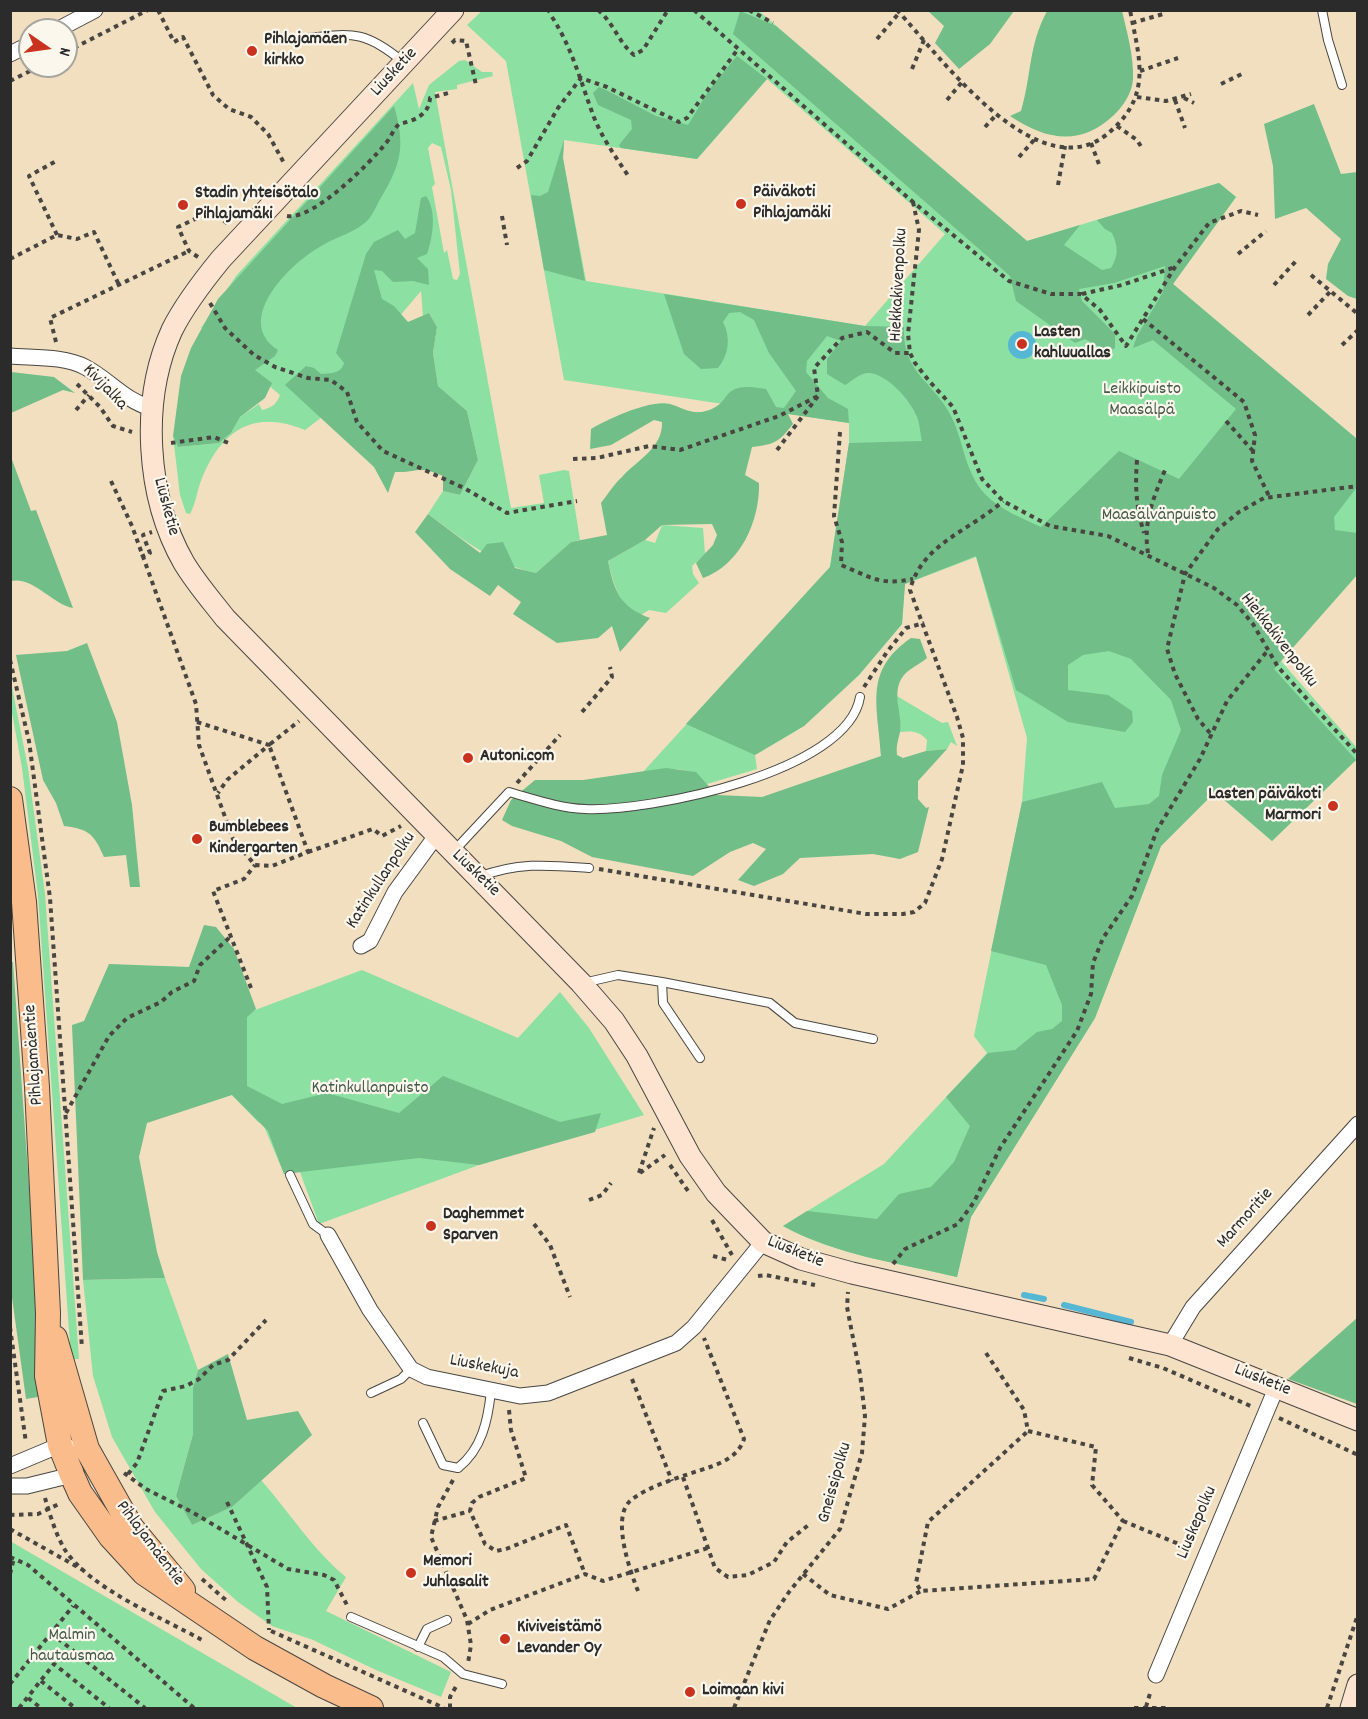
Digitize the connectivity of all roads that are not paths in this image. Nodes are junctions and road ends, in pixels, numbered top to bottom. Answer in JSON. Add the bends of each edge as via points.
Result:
{"nodes":[{"id":1,"x":95,"y":10,"type":"edge"},
{"id":2,"x":453,"y":10,"type":"edge"},
{"id":3,"x":1322,"y":10,"type":"edge"},
{"id":4,"x":78,"y":19,"type":"edge"},
{"id":5,"x":308,"y":38,"type":"dead end"},
{"id":6,"x":405,"y":62,"type":"junction"},
{"id":7,"x":1342,"y":85,"type":"dead end"},
{"id":8,"x":10,"y":356,"type":"edge"},
{"id":9,"x":153,"y":409,"type":"junction"},
{"id":10,"x":860,"y":697,"type":"road end"},
{"id":11,"x":10,"y":799,"type":"edge"},
{"id":12,"x":436,"y":836,"type":"junction"},
{"id":13,"x":453,"y":852,"type":"junction"},
{"id":14,"x":589,"y":868,"type":"road end"},
{"id":15,"x":478,"y":877,"type":"junction"},
{"id":16,"x":361,"y":946,"type":"dead end"},
{"id":17,"x":662,"y":982,"type":"junction"},
{"id":18,"x":581,"y":983,"type":"junction"},
{"id":19,"x":873,"y":1039,"type":"dead end"},
{"id":20,"x":700,"y":1058,"type":"dead end"},
{"id":21,"x":1358,"y":1124,"type":"edge"},
{"id":22,"x":290,"y":1175,"type":"dead end"},
{"id":23,"x":328,"y":1235,"type":"joint"},
{"id":24,"x":763,"y":1242,"type":"junction"},
{"id":25,"x":48,"y":1313,"type":"junction"},
{"id":26,"x":1170,"y":1345,"type":"junction"},
{"id":27,"x":411,"y":1368,"type":"junction"},
{"id":28,"x":1277,"y":1386,"type":"junction"},
{"id":29,"x":491,"y":1392,"type":"junction"},
{"id":30,"x":371,"y":1393,"type":"dead end"},
{"id":31,"x":1358,"y":1420,"type":"edge"},
{"id":32,"x":423,"y":1423,"type":"dead end"},
{"id":33,"x":60,"y":1444,"type":"junction"},
{"id":34,"x":87,"y":1449,"type":"junction"},
{"id":35,"x":10,"y":1466,"type":"edge"},
{"id":36,"x":72,"y":1475,"type":"junction"},
{"id":37,"x":10,"y":1486,"type":"edge"},
{"id":38,"x":195,"y":1605,"type":"junction"},
{"id":39,"x":351,"y":1617,"type":"road end"},
{"id":40,"x":447,"y":1620,"type":"dead end"},
{"id":41,"x":418,"y":1647,"type":"junction"},
{"id":42,"x":1156,"y":1675,"type":"dead end"},
{"id":43,"x":502,"y":1684,"type":"dead end"},
{"id":44,"x":1358,"y":1685,"type":"edge"},
{"id":45,"x":371,"y":1708,"type":"edge"},
{"id":46,"x":1351,"y":1708,"type":"edge"}],
"edges":[{"from":1,"to":4,"type":"street"},
{"from":2,"to":6,"type":"street","name":"Liusketie"},
{"from":3,"to":7,"type":"lane"},
{"from":5,"to":6,"type":"lane","via":[[353,34],[370,38]]},
{"from":6,"to":9,"type":"street","name":"Liusketie","via":[[196,291],[172,330]]},
{"from":8,"to":9,"type":"street","name":"Kivijalka","via":[[73,361],[126,398]]},
{"from":9,"to":12,"type":"street","name":"Liusketie","via":[[161,438],[159,500],[184,563],[225,618]]},
{"from":10,"to":13,"type":"lane","via":[[854,717],[842,732],[786,766],[650,803],[613,808],[559,806],[508,792]]},
{"from":11,"to":25,"type":"main road","name":"Pihlajamäentie","via":[[24,902],[38,1088]]},
{"from":12,"to":13,"type":"street","name":"Liusketie"},
{"from":12,"to":16,"type":"street","name":"Katinkullanpolku","via":[[395,892],[370,941]]},
{"from":13,"to":15,"type":"street","name":"Liusketie"},
{"from":14,"to":15,"type":"lane","via":[[527,865],[506,867]]},
{"from":15,"to":18,"type":"street","name":"Liusketie"},
{"from":17,"to":18,"type":"lane","via":[[618,975]]},
{"from":17,"to":19,"type":"lane","via":[[770,1003],[795,1023]]},
{"from":17,"to":20,"type":"lane","via":[[663,1003]]},
{"from":18,"to":24,"type":"street","name":"Liusketie","via":[[614,1021],[637,1056],[690,1156],[716,1193]]},
{"from":21,"to":26,"type":"street","name":"Marmoritie","via":[[1193,1307]]},
{"from":22,"to":23,"type":"lane","via":[[313,1224]]},
{"from":23,"to":27,"type":"street","via":[[370,1311]]},
{"from":24,"to":26,"type":"street","name":"Liusketie","via":[[850,1283],[883,1280]]},
{"from":24,"to":29,"type":"street","name":"Liuskekuja","via":[[694,1327],[676,1342],[548,1393],[520,1396]]},
{"from":25,"to":33,"type":"main road","name":"Pihlajamäentie","via":[[47,1376]]},
{"from":25,"to":34,"type":"main road","name":"Pihlajamäentie"},
{"from":26,"to":28,"type":"street","name":"Liusketie"},
{"from":27,"to":29,"type":"street","name":"Liuskekuja","via":[[427,1377]]},
{"from":27,"to":30,"type":"lane","via":[[401,1379]]},
{"from":28,"to":31,"type":"street","name":"Liusketie"},
{"from":28,"to":42,"type":"street","name":"Liuskepolku"},
{"from":29,"to":32,"type":"lane","via":[[489,1415],[478,1446],[458,1468],[443,1465]]},
{"from":33,"to":34,"type":"street"},
{"from":33,"to":35,"type":"street"},
{"from":33,"to":36,"type":"main road","name":"Pihlajamäentie"},
{"from":34,"to":36,"type":"street"},
{"from":34,"to":38,"type":"main road","name":"Pihlajamäentie","via":[[131,1527]]},
{"from":36,"to":37,"type":"street"},
{"from":36,"to":38,"type":"main road","name":"Pihlajamäentie","via":[[111,1537],[144,1573]]},
{"from":38,"to":45,"type":"main road","name":"Pihlajamäentie","via":[[255,1648]]},
{"from":39,"to":41,"type":"lane"},
{"from":40,"to":41,"type":"lane","via":[[427,1629]]},
{"from":41,"to":43,"type":"lane","via":[[443,1657],[463,1674]]},
{"from":44,"to":46,"type":"street"}]}
